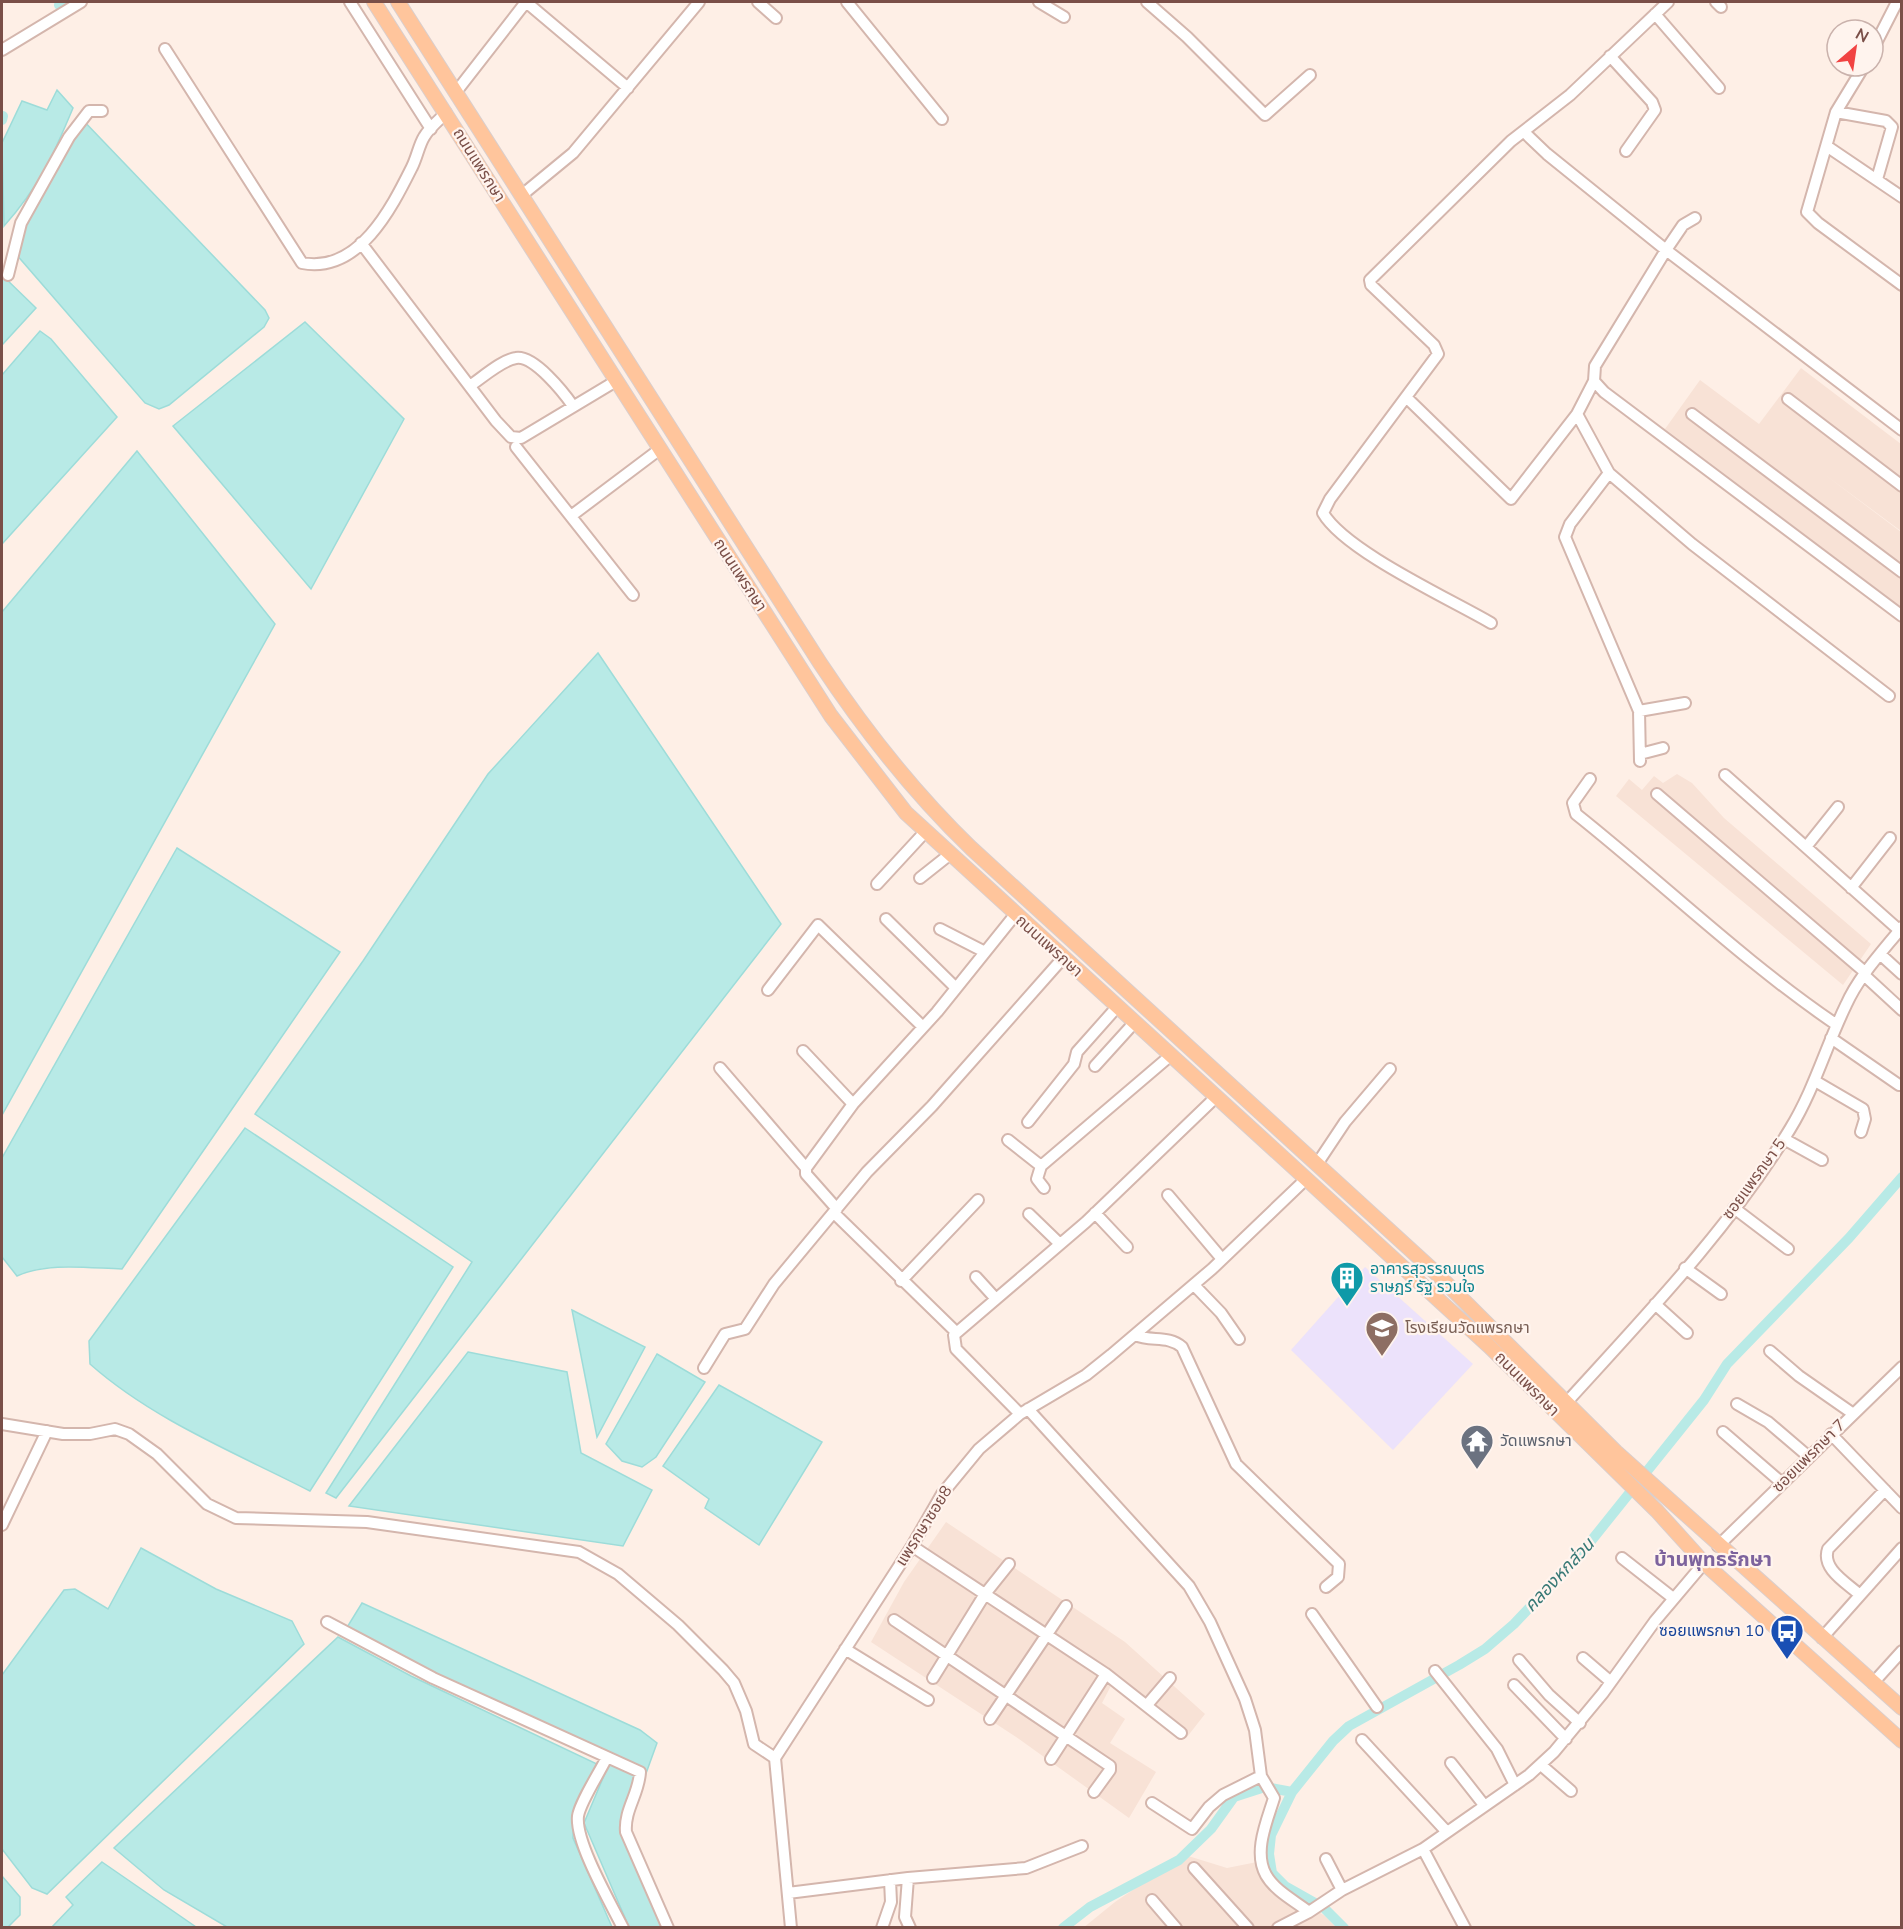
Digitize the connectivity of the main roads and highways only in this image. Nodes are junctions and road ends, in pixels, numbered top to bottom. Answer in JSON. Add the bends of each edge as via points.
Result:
{"nodes":[{"id":1,"x":374,"y":2,"type":"edge"},
{"id":2,"x":398,"y":2,"type":"edge"},
{"id":3,"x":619,"y":348,"type":"junction"},
{"id":4,"x":602,"y":360,"type":"junction"},
{"id":5,"x":1902,"y":1708,"type":"edge"},
{"id":6,"x":1902,"y":1741,"type":"edge"}],
"edges":[{"from":1,"to":4,"type":"main road","name":"ถนนแพรกษา"},
{"from":2,"to":3,"type":"main road","name":"ถนนแพรกษา"},
{"from":3,"to":4,"type":"main road"},
{"from":3,"to":5,"type":"main road","name":"ถนนแพรกษา","via":[[820,663],[895,768],[971,848],[1437,1274],[1633,1467]]},
{"from":4,"to":6,"type":"main road","name":"ถนนแพรกษา","via":[[837,725],[888,792],[925,832],[1489,1346],[1704,1563]]}]}
